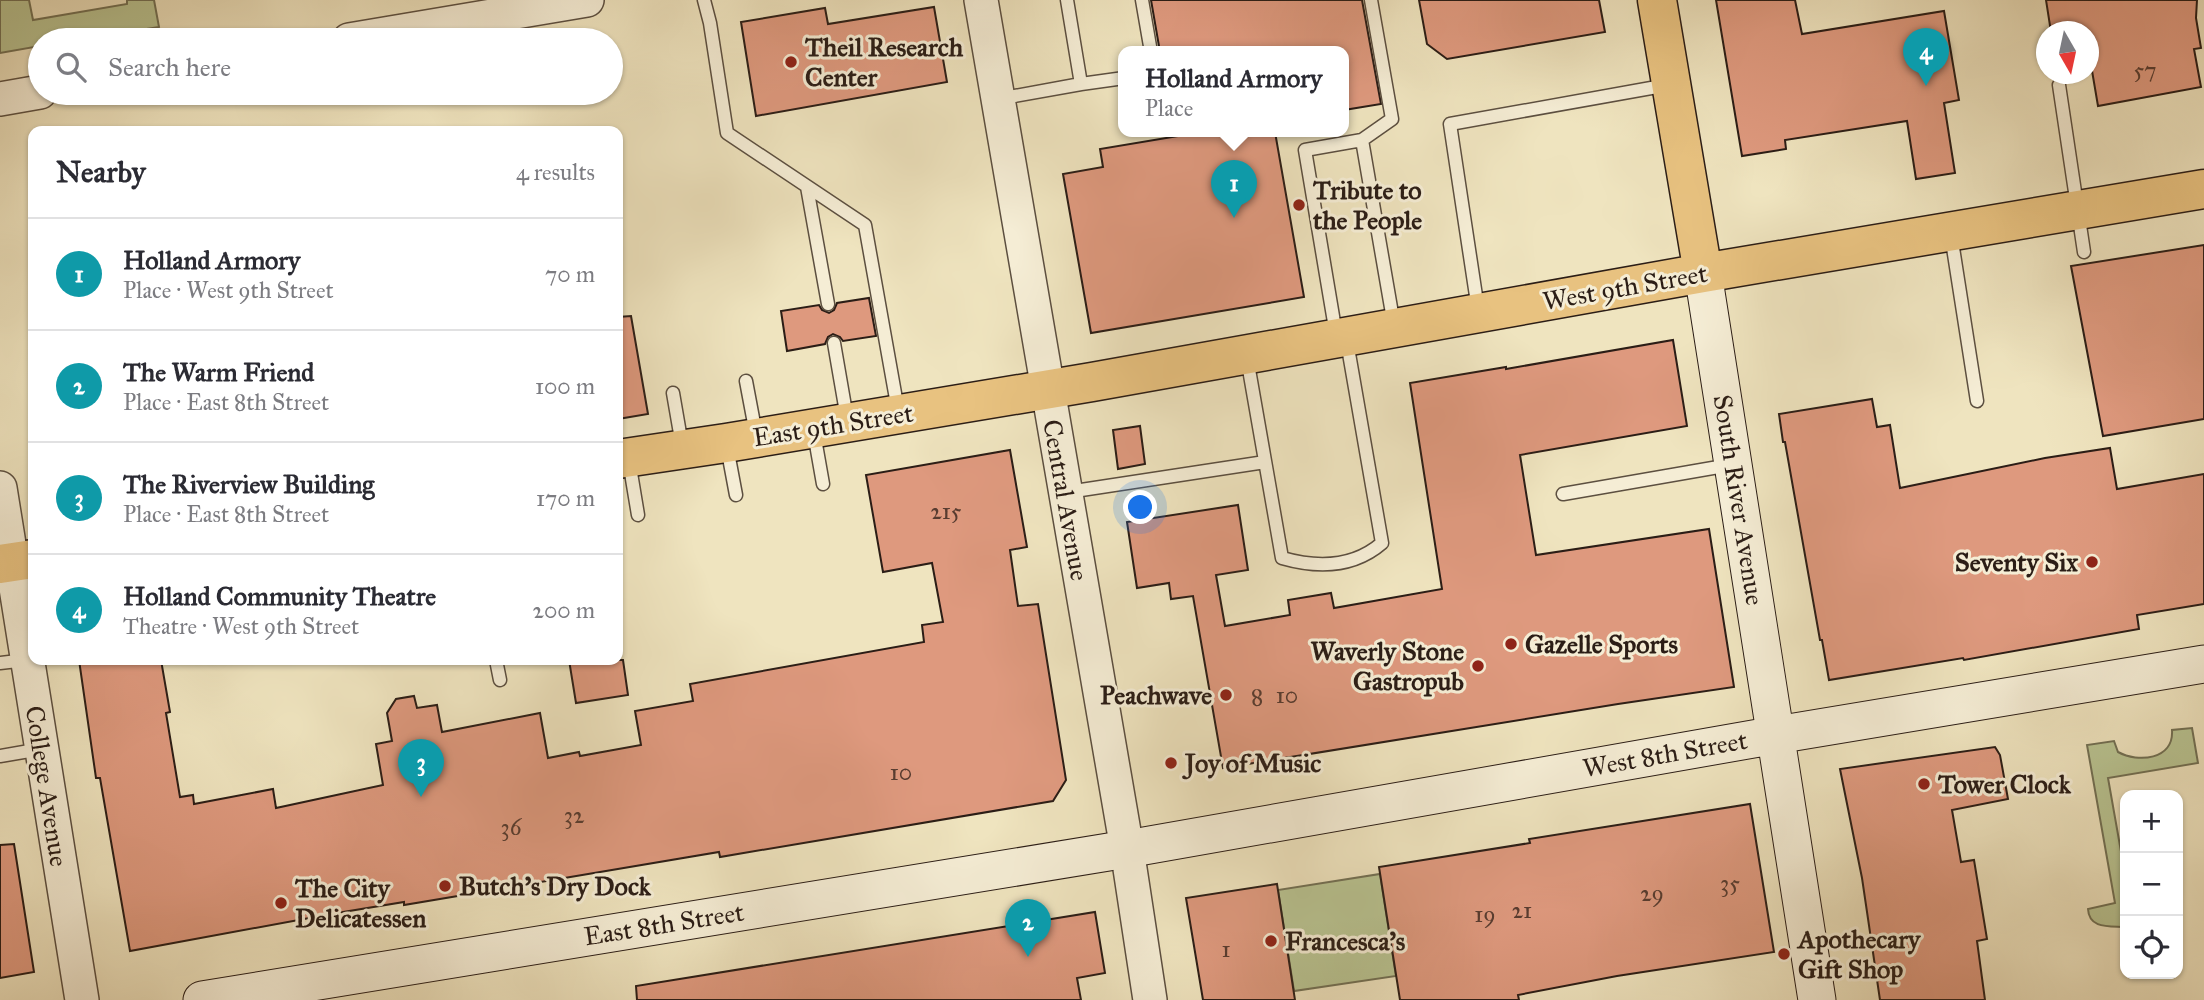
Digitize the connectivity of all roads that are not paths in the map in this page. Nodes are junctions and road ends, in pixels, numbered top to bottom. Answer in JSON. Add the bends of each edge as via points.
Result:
{"nodes":[{"id":1,"x":587,"y":0,"type":"edge"},
{"id":2,"x":704,"y":0,"type":"edge"},
{"id":3,"x":981,"y":0,"type":"edge"},
{"id":4,"x":1067,"y":0,"type":"edge"},
{"id":5,"x":1142,"y":0,"type":"edge"},
{"id":6,"x":1371,"y":0,"type":"edge"},
{"id":7,"x":1657,"y":0,"type":"edge"},
{"id":8,"x":420,"y":28,"type":"edge"},
{"id":9,"x":1150,"y":46,"type":"edge"},
{"id":10,"x":1118,"y":79,"type":"edge"},
{"id":11,"x":1081,"y":84,"type":"junction"},
{"id":12,"x":1672,"y":85,"type":"junction"},
{"id":13,"x":2059,"y":85,"type":"dead end"},
{"id":14,"x":28,"y":94,"type":"edge"},
{"id":15,"x":0,"y":99,"type":"edge"},
{"id":16,"x":998,"y":99,"type":"junction"},
{"id":17,"x":1362,"y":140,"type":"junction"},
{"id":18,"x":807,"y":187,"type":"junction"},
{"id":19,"x":2204,"y":189,"type":"edge"},
{"id":20,"x":2077,"y":211,"type":"junction"},
{"id":21,"x":1951,"y":232,"type":"junction"},
{"id":22,"x":2084,"y":252,"type":"dead end"},
{"id":23,"x":1703,"y":273,"type":"junction"},
{"id":24,"x":828,"y":304,"type":"dead end"},
{"id":25,"x":1479,"y":313,"type":"junction"},
{"id":26,"x":1395,"y":328,"type":"junction"},
{"id":27,"x":1341,"y":338,"type":"junction"},
{"id":28,"x":834,"y":343,"type":"dead end"},
{"id":29,"x":1246,"y":354,"type":"junction"},
{"id":30,"x":746,"y":381,"type":"dead end"},
{"id":31,"x":1047,"y":389,"type":"junction"},
{"id":32,"x":673,"y":393,"type":"dead end"},
{"id":33,"x":1977,"y":401,"type":"dead end"},
{"id":34,"x":899,"y":414,"type":"junction"},
{"id":35,"x":831,"y":425,"type":"junction"},
{"id":36,"x":741,"y":440,"type":"junction"},
{"id":37,"x":682,"y":449,"type":"junction"},
{"id":38,"x":623,"y":458,"type":"edge"},
{"id":39,"x":1265,"y":462,"type":"junction"},
{"id":40,"x":1734,"y":465,"type":"junction"},
{"id":41,"x":822,"y":484,"type":"dead end"},
{"id":42,"x":0,"y":488,"type":"edge"},
{"id":43,"x":1065,"y":492,"type":"junction"},
{"id":44,"x":1563,"y":494,"type":"dead end"},
{"id":45,"x":736,"y":495,"type":"dead end"},
{"id":46,"x":638,"y":515,"type":"dead end"},
{"id":47,"x":15,"y":562,"type":"edge"},
{"id":48,"x":13,"y":662,"type":"edge"},
{"id":49,"x":2204,"y":664,"type":"edge"},
{"id":50,"x":497,"y":665,"type":"edge"},
{"id":51,"x":500,"y":680,"type":"dead end"},
{"id":52,"x":1776,"y":734,"type":"junction"},
{"id":53,"x":41,"y":749,"type":"junction"},
{"id":54,"x":0,"y":756,"type":"edge"},
{"id":55,"x":1127,"y":849,"type":"junction"},
{"id":56,"x":82,"y":1000,"type":"edge"},
{"id":57,"x":202,"y":1000,"type":"edge"},
{"id":58,"x":1150,"y":1000,"type":"edge"},
{"id":59,"x":1817,"y":1000,"type":"edge"}],
"edges":[{"from":1,"to":8,"type":"street"},
{"from":2,"to":18,"type":"lane","via":[[727,133]]},
{"from":3,"to":16,"type":"street","name":"Central Avenue"},
{"from":4,"to":11,"type":"lane"},
{"from":5,"to":9,"type":"lane"},
{"from":6,"to":17,"type":"lane","via":[[1392,119]]},
{"from":7,"to":12,"type":"main road","name":"South River Avenue"},
{"from":10,"to":11,"type":"lane"},
{"from":11,"to":16,"type":"lane"},
{"from":12,"to":23,"type":"main road","name":"South River Avenue"},
{"from":12,"to":25,"type":"lane","via":[[1450,124]]},
{"from":13,"to":20,"type":"lane"},
{"from":14,"to":15,"type":"street"},
{"from":16,"to":31,"type":"street","name":"Central Avenue"},
{"from":17,"to":26,"type":"lane"},
{"from":17,"to":27,"type":"lane","via":[[1304,150]]},
{"from":18,"to":24,"type":"lane"},
{"from":18,"to":34,"type":"lane","via":[[866,225]]},
{"from":19,"to":20,"type":"main road","name":"West 9th Street"},
{"from":20,"to":21,"type":"main road","name":"West 9th Street"},
{"from":20,"to":22,"type":"lane"},
{"from":21,"to":23,"type":"main road","name":"West 9th Street"},
{"from":21,"to":33,"type":"lane"},
{"from":23,"to":25,"type":"main road","name":"West 9th Street"},
{"from":23,"to":40,"type":"main road","name":"South River Avenue"},
{"from":25,"to":26,"type":"main road","name":"West 9th Street"},
{"from":26,"to":27,"type":"main road","name":"West 9th Street"},
{"from":27,"to":29,"type":"main road","name":"West 9th Street"},
{"from":27,"to":39,"type":"lane","via":[[1382,543],[1348,562],[1329,565],[1282,558]]},
{"from":28,"to":35,"type":"lane"},
{"from":29,"to":31,"type":"main road","name":"West 9th Street"},
{"from":29,"to":39,"type":"lane"},
{"from":30,"to":36,"type":"lane"},
{"from":31,"to":34,"type":"main road","name":"East 9th Street"},
{"from":31,"to":43,"type":"street","name":"Central Avenue"},
{"from":32,"to":37,"type":"lane"},
{"from":34,"to":35,"type":"main road","name":"East 9th Street"},
{"from":35,"to":36,"type":"main road","name":"East 9th Street"},
{"from":35,"to":41,"type":"lane"},
{"from":36,"to":37,"type":"main road","name":"East 9th Street"},
{"from":36,"to":45,"type":"lane"},
{"from":37,"to":38,"type":"main road","name":"East 9th Street"},
{"from":38,"to":46,"type":"lane"},
{"from":39,"to":43,"type":"lane"},
{"from":40,"to":44,"type":"lane"},
{"from":40,"to":52,"type":"main road","name":"South River Avenue"},
{"from":42,"to":47,"type":"street","name":"College Avenue"},
{"from":43,"to":55,"type":"street","name":"Central Avenue"},
{"from":47,"to":48,"type":"street","name":"College Avenue"},
{"from":48,"to":53,"type":"street","name":"College Avenue"},
{"from":49,"to":52,"type":"main road","name":"West 8th Street"},
{"from":50,"to":51,"type":"lane"},
{"from":52,"to":55,"type":"main road","name":"West 8th Street"},
{"from":52,"to":59,"type":"main road","name":"South River Avenue"},
{"from":53,"to":54,"type":"lane"},
{"from":53,"to":56,"type":"street","name":"College Avenue"},
{"from":55,"to":57,"type":"main road","name":"East 8th Street"},
{"from":55,"to":58,"type":"street","name":"Central Avenue"}]}
